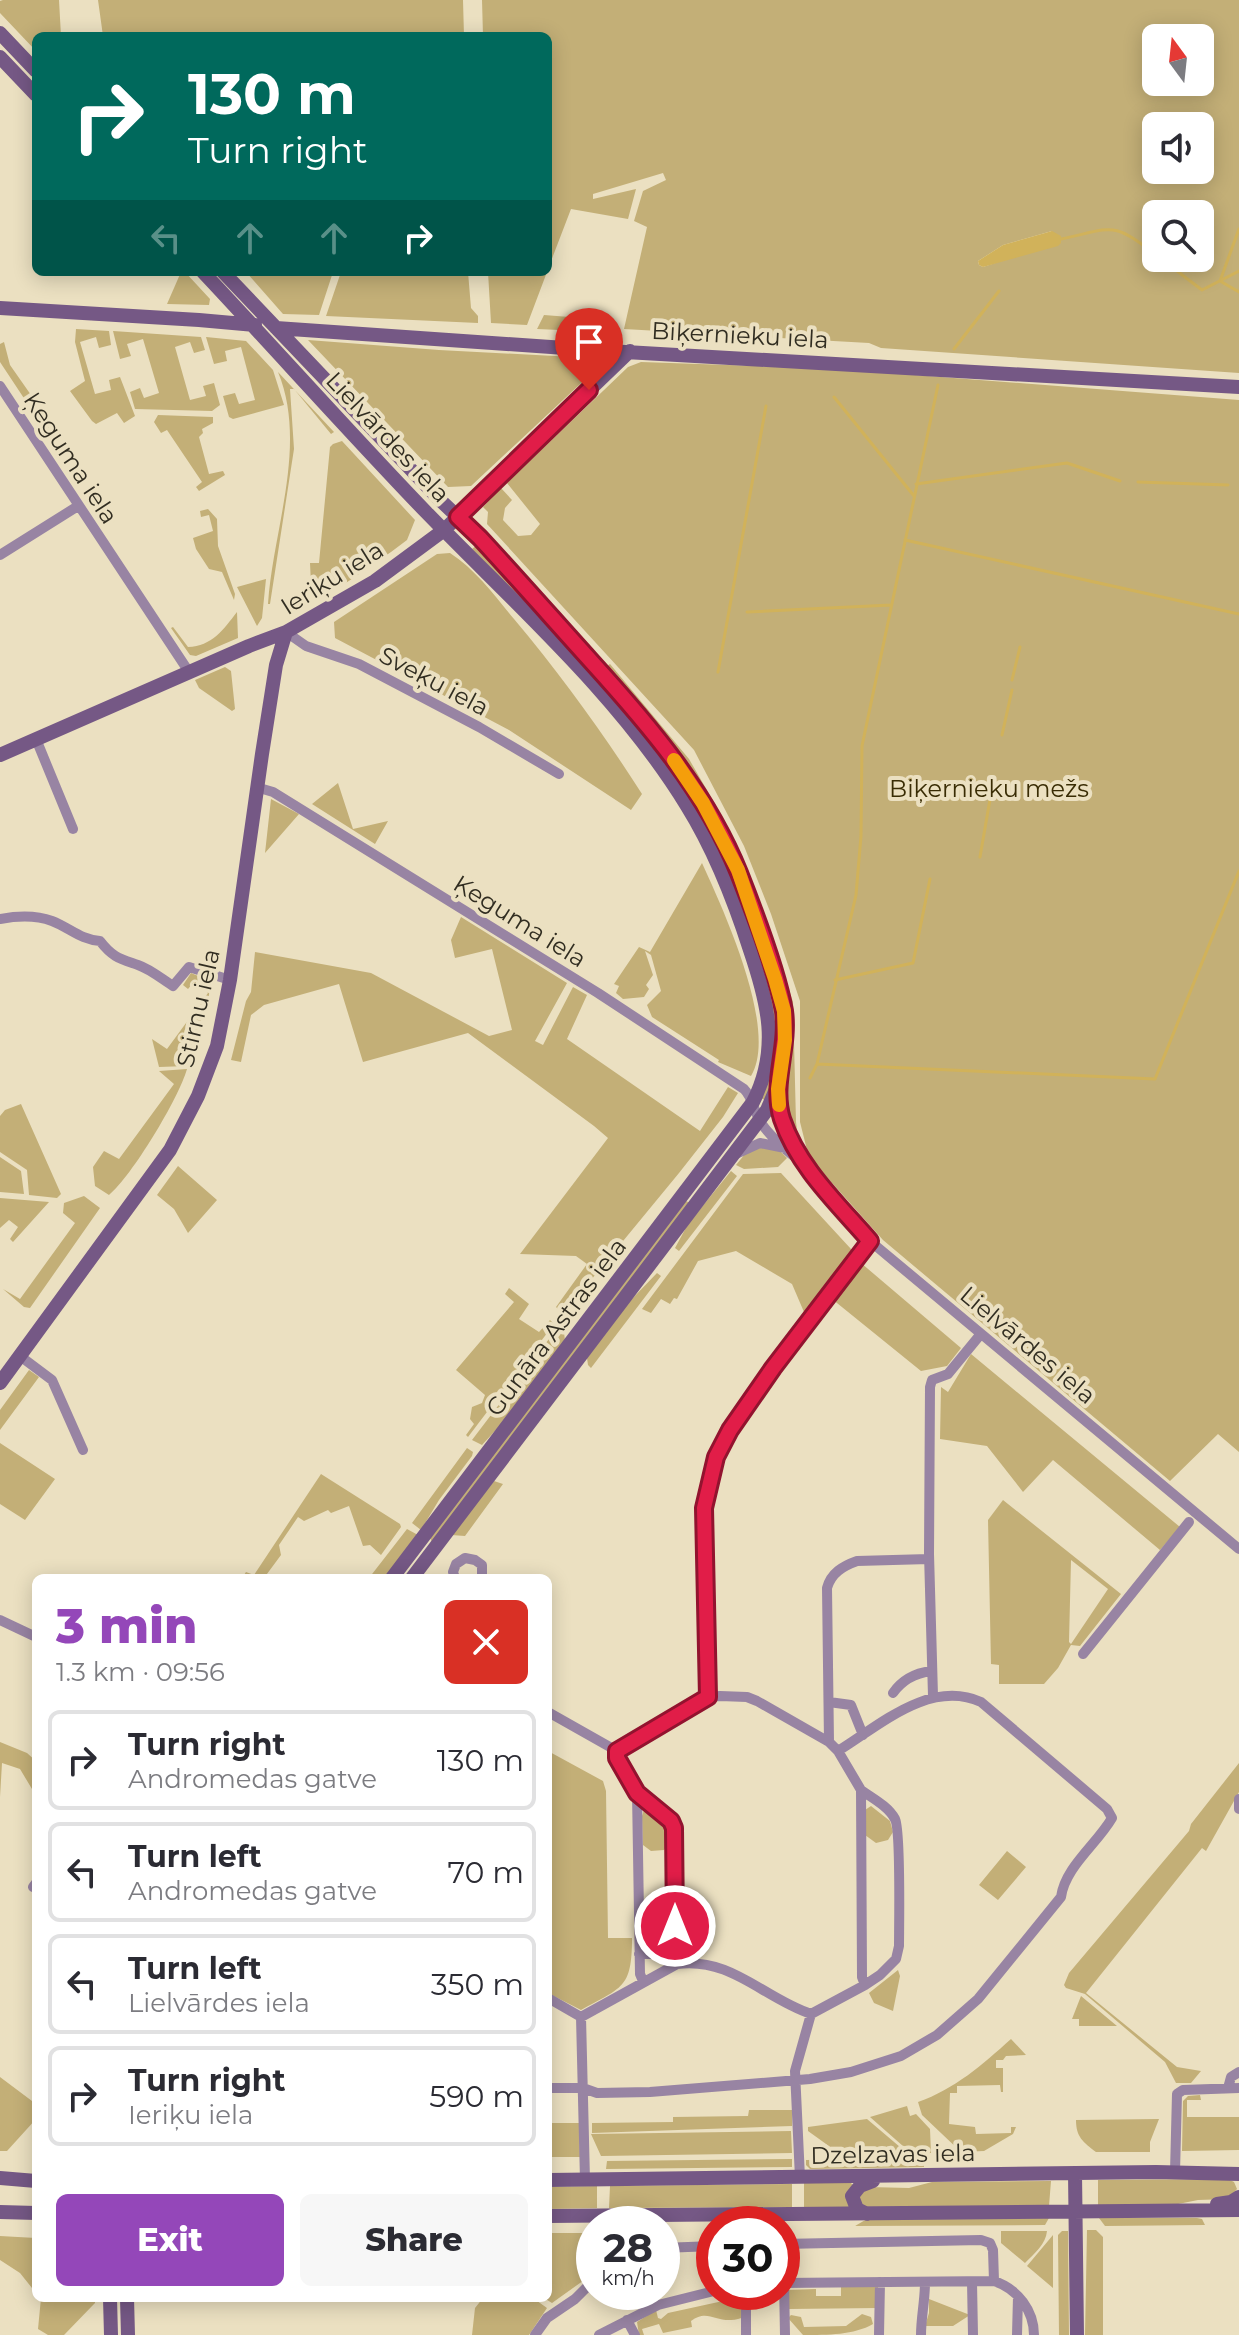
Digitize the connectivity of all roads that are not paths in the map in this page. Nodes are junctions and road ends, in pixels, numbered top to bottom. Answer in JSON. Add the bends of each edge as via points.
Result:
{"nodes":[{"id":1,"x":0,"y":33,"type":"edge"},
{"id":2,"x":0,"y":57,"type":"edge"},
{"id":3,"x":32,"y":67,"type":"edge"},
{"id":4,"x":32,"y":91,"type":"edge"},
{"id":5,"x":207,"y":276,"type":"edge"},
{"id":6,"x":227,"y":276,"type":"edge"},
{"id":7,"x":0,"y":308,"type":"edge"},
{"id":8,"x":253,"y":325,"type":"junction"},
{"id":9,"x":277,"y":329,"type":"junction"},
{"id":10,"x":630,"y":351,"type":"junction"},
{"id":11,"x":0,"y":386,"type":"edge"},
{"id":12,"x":1239,"y":387,"type":"edge"},
{"id":13,"x":78,"y":506,"type":"junction"},
{"id":14,"x":458,"y":517,"type":"junction"},
{"id":15,"x":444,"y":530,"type":"junction"},
{"id":16,"x":0,"y":555,"type":"edge"},
{"id":17,"x":286,"y":632,"type":"junction"},
{"id":18,"x":189,"y":672,"type":"junction"},
{"id":19,"x":36,"y":739,"type":"junction"},
{"id":20,"x":0,"y":755,"type":"edge"},
{"id":21,"x":559,"y":774,"type":"dead end"},
{"id":22,"x":256,"y":787,"type":"junction"},
{"id":23,"x":73,"y":829,"type":"dead end"},
{"id":24,"x":0,"y":919,"type":"edge"},
{"id":25,"x":230,"y":980,"type":"junction"},
{"id":26,"x":778,"y":1089,"type":"junction"},
{"id":27,"x":753,"y":1102,"type":"junction"},
{"id":28,"x":763,"y":1115,"type":"junction"},
{"id":29,"x":788,"y":1135,"type":"junction"},
{"id":30,"x":786,"y":1149,"type":"junction"},
{"id":31,"x":734,"y":1155,"type":"junction"},
{"id":32,"x":803,"y":1162,"type":"junction"},
{"id":33,"x":687,"y":1190,"type":"junction"},
{"id":34,"x":700,"y":1199,"type":"junction"},
{"id":35,"x":870,"y":1241,"type":"junction"},
{"id":36,"x":980,"y":1335,"type":"junction"},
{"id":37,"x":20,"y":1356,"type":"junction"},
{"id":38,"x":0,"y":1383,"type":"edge"},
{"id":39,"x":83,"y":1450,"type":"dead end"},
{"id":40,"x":1189,"y":1522,"type":"dead end"},
{"id":41,"x":1239,"y":1549,"type":"edge"},
{"id":42,"x":929,"y":1559,"type":"junction"},
{"id":43,"x":395,"y":1574,"type":"edge"},
{"id":44,"x":415,"y":1574,"type":"edge"},
{"id":45,"x":454,"y":1574,"type":"edge"},
{"id":46,"x":482,"y":1574,"type":"edge"},
{"id":47,"x":0,"y":1620,"type":"edge"},
{"id":48,"x":32,"y":1635,"type":"edge"},
{"id":49,"x":1083,"y":1654,"type":"dead end"},
{"id":50,"x":931,"y":1671,"type":"junction"},
{"id":51,"x":893,"y":1693,"type":"dead end"},
{"id":52,"x":933,"y":1696,"type":"junction"},
{"id":53,"x":708,"y":1697,"type":"junction"},
{"id":54,"x":829,"y":1702,"type":"junction"},
{"id":55,"x":552,"y":1714,"type":"edge"},
{"id":56,"x":863,"y":1735,"type":"junction"},
{"id":57,"x":829,"y":1742,"type":"junction"},
{"id":58,"x":617,"y":1751,"type":"junction"},
{"id":59,"x":838,"y":1751,"type":"junction"},
{"id":60,"x":861,"y":1790,"type":"junction"},
{"id":61,"x":637,"y":1793,"type":"junction"},
{"id":62,"x":1239,"y":1799,"type":"edge"},
{"id":63,"x":1239,"y":1809,"type":"edge"},
{"id":64,"x":639,"y":1954,"type":"junction"},
{"id":65,"x":676,"y":1959,"type":"junction"},
{"id":66,"x":643,"y":1981,"type":"junction"},
{"id":67,"x":865,"y":1985,"type":"junction"},
{"id":68,"x":552,"y":2000,"type":"edge"},
{"id":69,"x":811,"y":2014,"type":"junction"},
{"id":70,"x":581,"y":2017,"type":"junction"},
{"id":71,"x":1239,"y":2072,"type":"edge"},
{"id":72,"x":797,"y":2080,"type":"junction"},
{"id":73,"x":552,"y":2088,"type":"edge"},
{"id":74,"x":583,"y":2088,"type":"junction"},
{"id":75,"x":1234,"y":2088,"type":"edge"},
{"id":76,"x":1175,"y":2172,"type":"junction"},
{"id":77,"x":1075,"y":2173,"type":"junction"},
{"id":78,"x":885,"y":2176,"type":"junction"},
{"id":79,"x":1235,"y":2177,"type":"edge"},
{"id":80,"x":0,"y":2178,"type":"edge"},
{"id":81,"x":800,"y":2178,"type":"junction"},
{"id":82,"x":552,"y":2180,"type":"edge"},
{"id":83,"x":585,"y":2180,"type":"junction"},
{"id":84,"x":32,"y":2181,"type":"edge"},
{"id":85,"x":1239,"y":2197,"type":"edge"},
{"id":86,"x":1202,"y":2210,"type":"junction"},
{"id":87,"x":1239,"y":2210,"type":"edge"},
{"id":88,"x":0,"y":2212,"type":"edge"},
{"id":89,"x":1077,"y":2212,"type":"junction"},
{"id":90,"x":32,"y":2213,"type":"edge"},
{"id":91,"x":867,"y":2214,"type":"junction"},
{"id":92,"x":552,"y":2216,"type":"edge"},
{"id":93,"x":800,"y":2217,"type":"edge"},
{"id":94,"x":696,"y":2219,"type":"edge"},
{"id":95,"x":800,"y":2244,"type":"edge"},
{"id":96,"x":994,"y":2281,"type":"junction"},
{"id":97,"x":880,"y":2282,"type":"junction"},
{"id":98,"x":925,"y":2282,"type":"junction"},
{"id":99,"x":972,"y":2282,"type":"junction"},
{"id":100,"x":800,"y":2283,"type":"edge"},
{"id":101,"x":696,"y":2296,"type":"edge"},
{"id":102,"x":1018,"y":2296,"type":"junction"},
{"id":103,"x":576,"y":2298,"type":"edge"},
{"id":104,"x":110,"y":2302,"type":"edge"},
{"id":105,"x":127,"y":2302,"type":"edge"},
{"id":106,"x":746,"y":2310,"type":"edge"},
{"id":107,"x":784,"y":2310,"type":"edge"},
{"id":108,"x":627,"y":2320,"type":"junction"},
{"id":109,"x":111,"y":2335,"type":"edge"},
{"id":110,"x":128,"y":2335,"type":"edge"},
{"id":111,"x":535,"y":2335,"type":"edge"},
{"id":112,"x":599,"y":2335,"type":"edge"},
{"id":113,"x":635,"y":2335,"type":"edge"},
{"id":114,"x":746,"y":2335,"type":"edge"},
{"id":115,"x":785,"y":2335,"type":"edge"},
{"id":116,"x":879,"y":2335,"type":"edge"},
{"id":117,"x":921,"y":2335,"type":"edge"},
{"id":118,"x":973,"y":2335,"type":"edge"},
{"id":119,"x":1017,"y":2335,"type":"edge"},
{"id":120,"x":1034,"y":2335,"type":"edge"},
{"id":121,"x":1077,"y":2335,"type":"edge"}],
"edges":[{"from":1,"to":3,"type":"main road"},
{"from":2,"to":4,"type":"main road"},
{"from":5,"to":8,"type":"main road","name":"Lielvārdes iela"},
{"from":6,"to":9,"type":"main road","name":"Lielvārdes iela"},
{"from":7,"to":8,"type":"main road","name":"Biķernieku iela"},
{"from":8,"to":9,"type":"main road","name":"Biķernieku iela"},
{"from":8,"to":15,"type":"main road","name":"Lielvārdes iela"},
{"from":9,"to":10,"type":"main road","name":"Biķernieku iela"},
{"from":9,"to":14,"type":"main road","name":"Lielvārdes iela"},
{"from":10,"to":12,"type":"main road","name":"Biķernieku iela"},
{"from":10,"to":14,"type":"main road","name":"Ieriķu iela"},
{"from":11,"to":13,"type":"street","name":"Ķeguma iela"},
{"from":13,"to":16,"type":"street"},
{"from":13,"to":18,"type":"street","name":"Ķeguma iela"},
{"from":14,"to":15,"type":"main road","name":"Ieriķu iela"},
{"from":14,"to":26,"type":"main road","name":"Lielvārdes iela","via":[[660,739],[703,803],[738,870],[784,1011]]},
{"from":15,"to":17,"type":"main road","name":"Ieriķu iela","via":[[375,581]]},
{"from":15,"to":27,"type":"main road","name":"Lielvārdes iela","via":[[610,703],[689,807],[734,900],[766,1004],[768,1059]]},
{"from":17,"to":18,"type":"main road","name":"Ieriķu iela"},
{"from":17,"to":21,"type":"street","name":"Sveķu iela","via":[[306,646],[359,664]]},
{"from":17,"to":22,"type":"main road","name":"Stirnu iela"},
{"from":18,"to":19,"type":"main road","name":"Ieriķu iela"},
{"from":19,"to":20,"type":"main road","name":"Ieriķu iela"},
{"from":19,"to":23,"type":"street"},
{"from":22,"to":25,"type":"main road","name":"Stirnu iela"},
{"from":22,"to":27,"type":"street","name":"Ķeguma iela","via":[[273,792],[606,998],[744,1089]]},
{"from":24,"to":25,"type":"street","via":[[50,920],[94,949],[138,965],[173,986],[189,967]]},
{"from":25,"to":37,"type":"main road","name":"Stirnu iela","via":[[217,1046],[170,1150]]},
{"from":26,"to":28,"type":"main road","name":"Lielvārdes iela"},
{"from":26,"to":29,"type":"street","name":"Lielvārdes iela"},
{"from":27,"to":28,"type":"street","name":"Lielvārdes iela"},
{"from":27,"to":33,"type":"main road","name":"Gunāra Astras iela"},
{"from":28,"to":29,"type":"street"},
{"from":28,"to":30,"type":"street","name":"Lielvārdes iela"},
{"from":28,"to":31,"type":"main road","name":"Gunāra Astras iela"},
{"from":29,"to":32,"type":"street","name":"Lielvārdes iela"},
{"from":30,"to":31,"type":"street","via":[[760,1143]]},
{"from":30,"to":32,"type":"street","name":"Lielvārdes iela"},
{"from":31,"to":34,"type":"main road","name":"Gunāra Astras iela"},
{"from":32,"to":35,"type":"street","name":"Lielvārdes iela"},
{"from":33,"to":34,"type":"main road"},
{"from":33,"to":43,"type":"main road","name":"Gunāra Astras iela"},
{"from":34,"to":44,"type":"main road","name":"Gunāra Astras iela"},
{"from":35,"to":36,"type":"street","name":"Lielvārdes iela"},
{"from":35,"to":53,"type":"street","via":[[773,1368],[716,1457],[704,1508]]},
{"from":36,"to":41,"type":"street","name":"Lielvārdes iela"},
{"from":36,"to":42,"type":"street","via":[[930,1387]]},
{"from":37,"to":38,"type":"main road","name":"Stirnu iela"},
{"from":37,"to":39,"type":"street","via":[[52,1380]]},
{"from":40,"to":49,"type":"street"},
{"from":42,"to":50,"type":"street"},
{"from":42,"to":54,"type":"street","via":[[857,1561],[829,1580]]},
{"from":45,"to":46,"type":"street","via":[[465,1558],[482,1565]]},
{"from":47,"to":48,"type":"street"},
{"from":50,"to":51,"type":"street","via":[[899,1684]]},
{"from":50,"to":52,"type":"street"},
{"from":52,"to":56,"type":"street"},
{"from":52,"to":72,"type":"street","via":[[967,1696],[981,1702],[1112,1818],[1063,1882],[1061,1897],[978,1999],[944,2030],[901,2056]]},
{"from":53,"to":57,"type":"street","via":[[747,1697]]},
{"from":53,"to":58,"type":"street"},
{"from":54,"to":56,"type":"street","via":[[851,1705]]},
{"from":54,"to":57,"type":"street"},
{"from":55,"to":58,"type":"street"},
{"from":56,"to":59,"type":"street"},
{"from":57,"to":59,"type":"street"},
{"from":58,"to":61,"type":"street"},
{"from":59,"to":60,"type":"street"},
{"from":60,"to":67,"type":"street"},
{"from":60,"to":67,"type":"street","via":[[896,1821],[897,1841],[899,1946],[896,1959]]},
{"from":61,"to":64,"type":"street"},
{"from":61,"to":65,"type":"street","via":[[674,1828]]},
{"from":62,"to":63,"type":"street"},
{"from":64,"to":65,"type":"street"},
{"from":64,"to":66,"type":"street"},
{"from":65,"to":66,"type":"street"},
{"from":65,"to":69,"type":"street","via":[[717,1965]]},
{"from":66,"to":70,"type":"street"},
{"from":67,"to":69,"type":"street"},
{"from":68,"to":70,"type":"street"},
{"from":69,"to":72,"type":"street"},
{"from":70,"to":74,"type":"street"},
{"from":71,"to":75,"type":"street","via":[[1231,2077]]},
{"from":72,"to":74,"type":"street","via":[[650,2092],[597,2093]]},
{"from":72,"to":81,"type":"street"},
{"from":73,"to":74,"type":"street"},
{"from":74,"to":83,"type":"street"},
{"from":75,"to":76,"type":"street","via":[[1177,2094]]},
{"from":76,"to":77,"type":"main road","name":"Dzelzavas iela"},
{"from":76,"to":79,"type":"main road","name":"Dzelzavas iela"},
{"from":77,"to":78,"type":"main road","name":"Dzelzavas iela"},
{"from":77,"to":89,"type":"main road"},
{"from":78,"to":81,"type":"main road","name":"Dzelzavas iela"},
{"from":78,"to":91,"type":"main road","via":[[854,2192],[854,2206]]},
{"from":80,"to":84,"type":"main road"},
{"from":81,"to":83,"type":"main road","name":"Dzelzavas iela"},
{"from":82,"to":83,"type":"main road","name":"Dzelzavas iela"},
{"from":85,"to":86,"type":"main road"},
{"from":86,"to":87,"type":"main road"},
{"from":86,"to":89,"type":"main road"},
{"from":88,"to":90,"type":"main road"},
{"from":89,"to":91,"type":"main road"},
{"from":89,"to":121,"type":"main road"},
{"from":91,"to":93,"type":"main road"},
{"from":92,"to":94,"type":"main road"},
{"from":95,"to":96,"type":"street","via":[[981,2240],[993,2250]]},
{"from":96,"to":99,"type":"street"},
{"from":96,"to":102,"type":"street"},
{"from":97,"to":98,"type":"street"},
{"from":97,"to":100,"type":"street"},
{"from":97,"to":116,"type":"street"},
{"from":98,"to":99,"type":"street"},
{"from":98,"to":117,"type":"street"},
{"from":99,"to":118,"type":"street"},
{"from":101,"to":108,"type":"street"},
{"from":102,"to":119,"type":"street"},
{"from":102,"to":120,"type":"street","via":[[1034,2318]]},
{"from":103,"to":111,"type":"street","via":[[547,2318]]},
{"from":104,"to":109,"type":"main road"},
{"from":105,"to":110,"type":"main road"},
{"from":106,"to":114,"type":"street"},
{"from":107,"to":115,"type":"street"},
{"from":108,"to":112,"type":"street"},
{"from":108,"to":113,"type":"street"}]}
